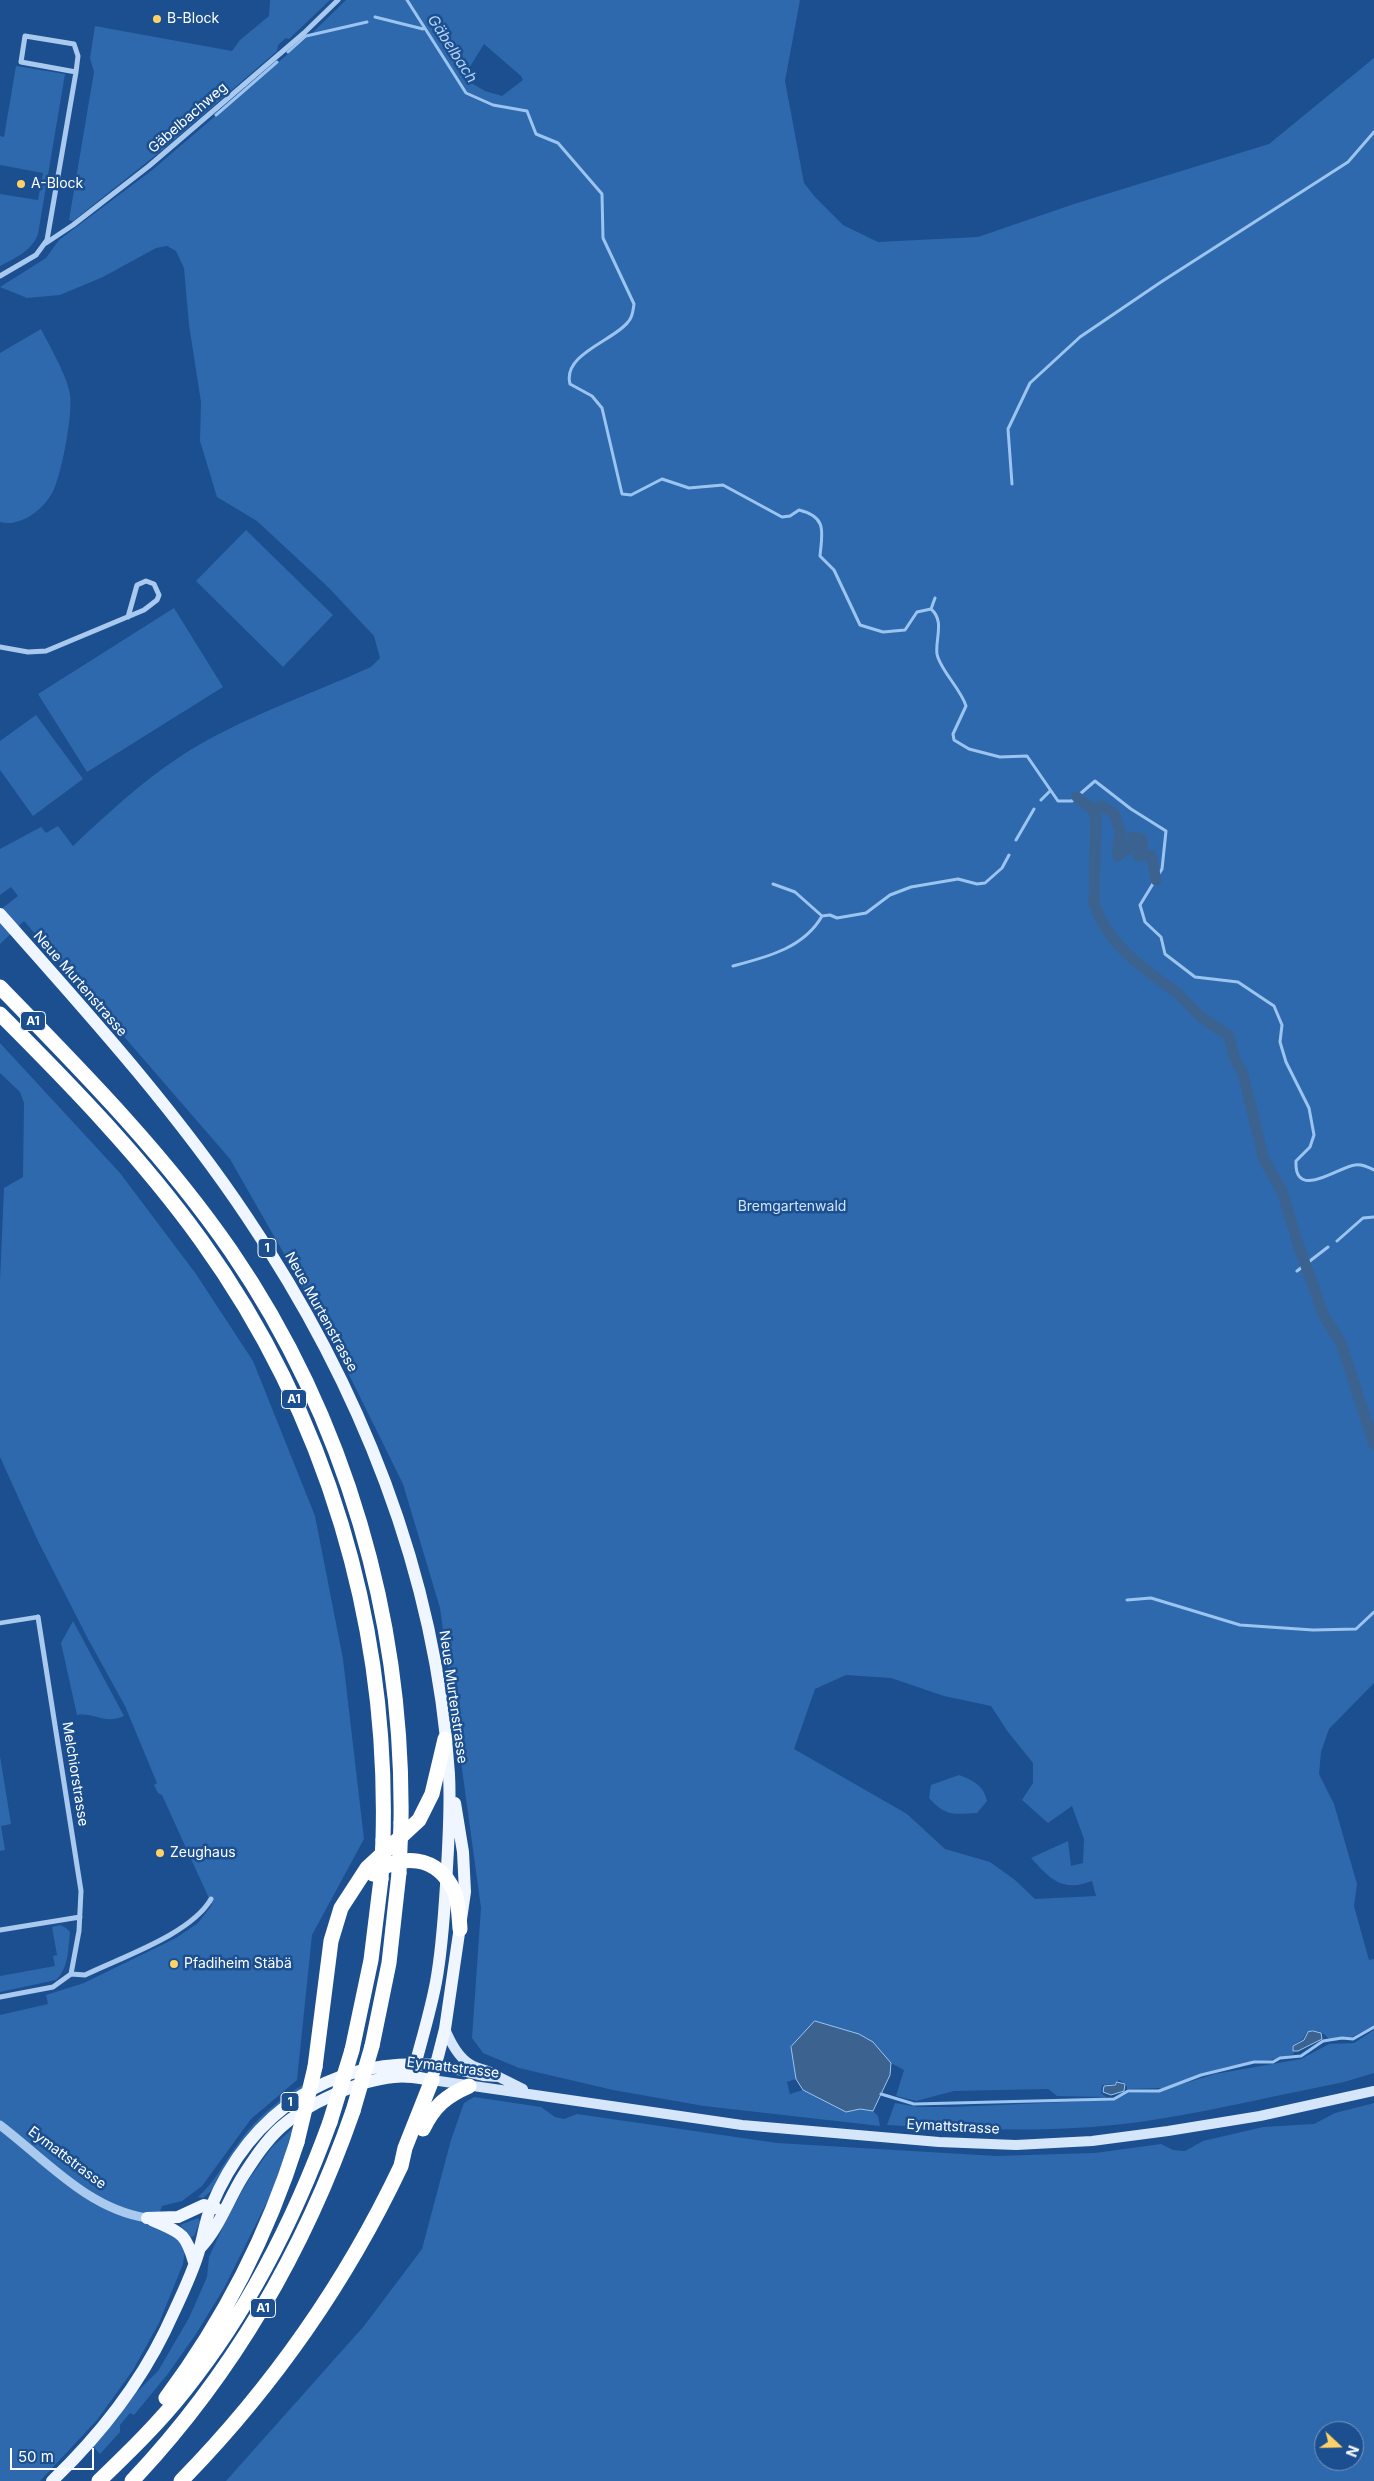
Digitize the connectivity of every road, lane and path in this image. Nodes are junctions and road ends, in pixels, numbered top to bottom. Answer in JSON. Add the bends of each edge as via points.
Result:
{"nodes":[{"id":1,"x":338,"y":0,"type":"edge"},
{"id":2,"x":76,"y":72,"type":"junction"},
{"id":3,"x":46,"y":243,"type":"junction"},
{"id":4,"x":0,"y":276,"type":"edge"},
{"id":5,"x":128,"y":617,"type":"junction"},
{"id":6,"x":0,"y":647,"type":"edge"},
{"id":7,"x":0,"y":914,"type":"edge"},
{"id":8,"x":0,"y":988,"type":"edge"},
{"id":9,"x":0,"y":1014,"type":"edge"},
{"id":10,"x":38,"y":1617,"type":"joint"},
{"id":11,"x":0,"y":1623,"type":"edge"},
{"id":12,"x":445,"y":1739,"type":"junction"},
{"id":13,"x":449,"y":1774,"type":"junction"},
{"id":14,"x":446,"y":1879,"type":"junction"},
{"id":15,"x":348,"y":1894,"type":"junction"},
{"id":16,"x":210,"y":1898,"type":"dead end"},
{"id":17,"x":80,"y":1917,"type":"junction"},
{"id":18,"x":460,"y":1929,"type":"junction"},
{"id":19,"x":0,"y":1930,"type":"edge"},
{"id":20,"x":71,"y":1974,"type":"junction"},
{"id":21,"x":0,"y":1997,"type":"edge"},
{"id":22,"x":445,"y":2029,"type":"junction"},
{"id":23,"x":415,"y":2063,"type":"junction"},
{"id":24,"x":436,"y":2065,"type":"junction"},
{"id":25,"x":412,"y":2076,"type":"junction"},
{"id":26,"x":499,"y":2077,"type":"junction"},
{"id":27,"x":432,"y":2080,"type":"junction"},
{"id":28,"x":469,"y":2086,"type":"junction"},
{"id":29,"x":1374,"y":2091,"type":"edge"},
{"id":30,"x":528,"y":2092,"type":"junction"},
{"id":31,"x":0,"y":2125,"type":"edge"},
{"id":32,"x":401,"y":2166,"type":"junction"},
{"id":33,"x":217,"y":2209,"type":"junction"},
{"id":34,"x":147,"y":2218,"type":"junction"},
{"id":35,"x":194,"y":2262,"type":"junction"},
{"id":36,"x":52,"y":2481,"type":"edge"},
{"id":37,"x":99,"y":2481,"type":"edge"},
{"id":38,"x":132,"y":2481,"type":"edge"},
{"id":39,"x":181,"y":2481,"type":"edge"}],
"edges":[{"from":1,"to":3,"type":"street","name":"Gäbelbachweg","via":[[304,34],[149,166]]},
{"from":2,"to":2,"type":"street","via":[[78,56],[74,44],[25,36],[21,62]]},
{"from":2,"to":3,"type":"street"},
{"from":3,"to":4,"type":"street","name":"Gäbelbachweg","via":[[36,255]]},
{"from":5,"to":5,"type":"street","via":[[157,600],[159,592],[154,584],[146,581],[137,585]]},
{"from":5,"to":6,"type":"street","via":[[46,651],[28,652]]},
{"from":7,"to":12,"type":"main road","name":"Neue Murtenstrasse","number":"1","via":[[200,1151],[246,1216],[307,1314],[367,1435],[404,1533],[427,1621]]},
{"from":8,"to":38,"type":"highway","number":"A1","bridge":true,"via":[[110,1102],[191,1197],[248,1277],[304,1378],[330,1436],[367,1547],[390,1654],[398,1724],[401,1823],[389,1963],[372,2046],[353,2111],[310,2221],[259,2315],[203,2396]]},
{"from":9,"to":37,"type":"highway","number":"A1","bridge":true,"via":[[107,1126],[183,1215],[233,1286],[289,1388],[333,1495],[350,1551],[364,1608],[381,1724],[383,1840],[372,1960],[352,2050],[330,2122],[290,2219],[233,2323],[185,2390]]},
{"from":10,"to":11,"type":"street","name":"Melchiorstrasse"},
{"from":10,"to":17,"type":"street","name":"Melchiorstrasse","via":[[78,1866]]},
{"from":12,"to":13,"type":"main road","name":"Neue Murtenstrasse","number":"1"},
{"from":12,"to":15,"type":"highway","via":[[432,1794],[418,1820],[367,1868]]},
{"from":13,"to":14,"type":"main road","name":"Neue Murtenstrasse","number":"1"},
{"from":13,"to":18,"type":"main road","name":"Neue Murtenstrasse","number":"1","via":[[465,1873]]},
{"from":14,"to":15,"type":"highway","via":[[423,1863],[398,1860],[384,1866]]},
{"from":14,"to":18,"type":"highway","via":[[457,1901]]},
{"from":14,"to":23,"type":"main road","name":"Neue Murtenstrasse","number":"1","via":[[436,1980]]},
{"from":15,"to":37,"type":"highway","bridge":true,"via":[[333,1932],[315,2067],[297,2142],[264,2232],[220,2316],[175,2386]]},
{"from":16,"to":20,"type":"street","via":[[198,1916],[177,1931],[85,1975]]},
{"from":17,"to":19,"type":"street"},
{"from":17,"to":20,"type":"street","name":"Melchiorstrasse"},
{"from":18,"to":22,"type":"main road","name":"Neue Murtenstrasse","number":"1"},
{"from":20,"to":21,"type":"street","via":[[53,1987]]},
{"from":22,"to":24,"type":"main road","name":"Neue Murtenstrasse","number":"1"},
{"from":22,"to":26,"type":"main road","name":"Eymattstrasse","via":[[450,2041],[468,2063]]},
{"from":23,"to":24,"type":"main road","name":"Eymattstrasse","number":"1"},
{"from":23,"to":25,"type":"main road","name":"Neue Murtenstrasse","number":"1"},
{"from":23,"to":33,"type":"main road","name":"Eymattstrasse","number":"1","via":[[367,2069],[322,2085],[292,2101],[245,2146],[225,2177]]},
{"from":24,"to":26,"type":"main road","name":"Eymattstrasse"},
{"from":24,"to":27,"type":"main road","name":"Neue Murtenstrasse","number":"1"},
{"from":25,"to":27,"type":"main road","name":"Eymattstrasse","number":"1"},
{"from":25,"to":33,"type":"main road","name":"Eymattstrasse","number":"1","via":[[392,2077],[360,2086],[319,2102],[293,2117],[270,2138]]},
{"from":26,"to":30,"type":"main road","name":"Eymattstrasse"},
{"from":27,"to":28,"type":"main road","name":"Eymattstrasse"},
{"from":27,"to":32,"type":"highway"},
{"from":28,"to":30,"type":"main road","name":"Eymattstrasse"},
{"from":28,"to":32,"type":"highway","via":[[440,2101],[430,2113],[412,2153]]},
{"from":29,"to":30,"type":"main road","name":"Eymattstrasse","via":[[1260,2116],[1168,2131],[1092,2141],[1016,2145],[878,2138],[742,2125]]},
{"from":31,"to":34,"type":"street","name":"Eymattstrasse","via":[[84,2192],[114,2209]]},
{"from":32,"to":39,"type":"highway","via":[[352,2259],[311,2321],[241,2416]]},
{"from":33,"to":34,"type":"main road","via":[[204,2205],[178,2217]]},
{"from":33,"to":35,"type":"main road","number":"1","via":[[212,2236],[200,2248]]},
{"from":34,"to":35,"type":"main road","via":[[183,2236],[188,2241]]},
{"from":35,"to":36,"type":"main road","number":"1","via":[[164,2332],[142,2372],[97,2432]]}]}
